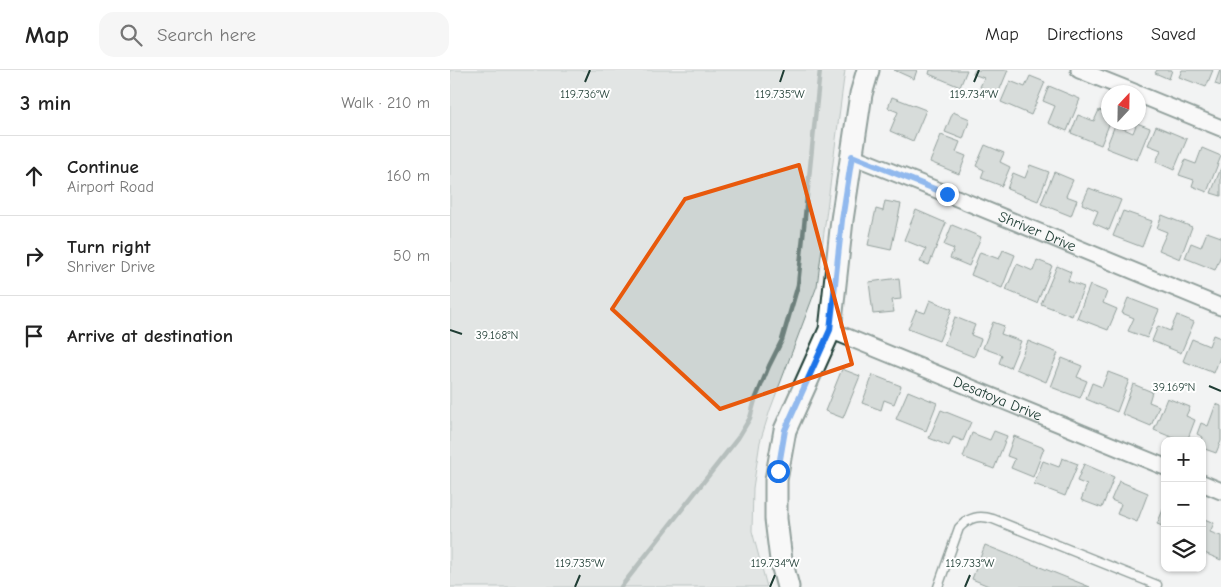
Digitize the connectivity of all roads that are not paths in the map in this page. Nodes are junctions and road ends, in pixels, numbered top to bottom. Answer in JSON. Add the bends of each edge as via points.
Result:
{"nodes":[{"id":1,"x":868,"y":70,"type":"edge"},
{"id":2,"x":1079,"y":70,"type":"edge"},
{"id":3,"x":1116,"y":85,"type":"edge"},
{"id":4,"x":1146,"y":97,"type":"edge"},
{"id":5,"x":1221,"y":128,"type":"edge"},
{"id":6,"x":852,"y":156,"type":"junction"},
{"id":7,"x":1221,"y":307,"type":"edge"},
{"id":8,"x":830,"y":330,"type":"junction"},
{"id":9,"x":1161,"y":466,"type":"edge"},
{"id":10,"x":1206,"y":485,"type":"edge"},
{"id":11,"x":1221,"y":491,"type":"edge"},
{"id":12,"x":1158,"y":586,"type":"edge"},
{"id":13,"x":788,"y":587,"type":"edge"},
{"id":14,"x":938,"y":587,"type":"edge"}],
"edges":[{"from":1,"to":6,"type":"street"},
{"from":2,"to":3,"type":"street"},
{"from":4,"to":5,"type":"street"},
{"from":6,"to":7,"type":"street","name":"Shriver Drive"},
{"from":6,"to":8,"type":"street"},
{"from":8,"to":9,"type":"street","name":"Desatoya Drive"},
{"from":8,"to":13,"type":"street","via":[[785,430],[776,480],[776,519]]},
{"from":10,"to":11,"type":"street"},
{"from":12,"to":14,"type":"lane","via":[[984,516],[975,517],[959,528]]}]}
